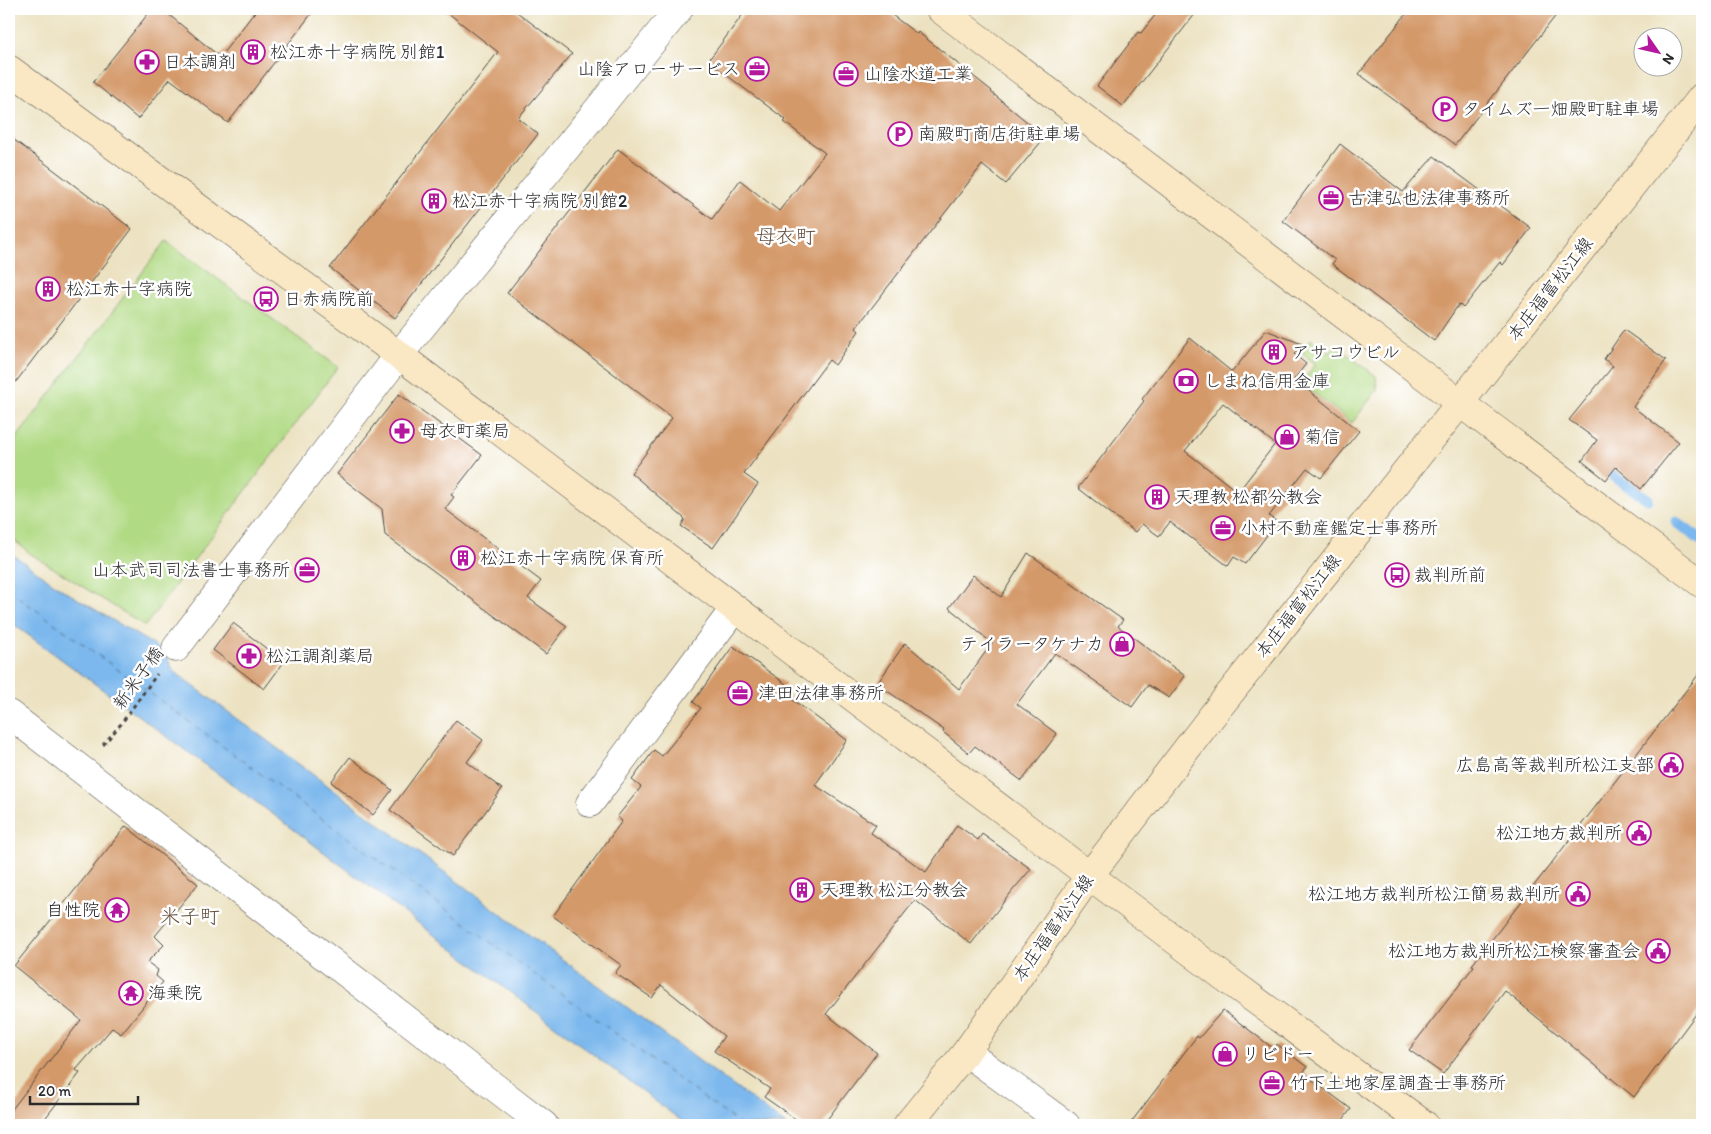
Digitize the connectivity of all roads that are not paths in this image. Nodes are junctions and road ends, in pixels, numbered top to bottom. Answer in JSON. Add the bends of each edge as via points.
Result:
{"nodes":[{"id":1,"x":679,"y":9,"type":"edge"},
{"id":2,"x":940,"y":9,"type":"edge"},
{"id":3,"x":9,"y":69,"type":"edge"},
{"id":4,"x":1702,"y":97,"type":"edge"},
{"id":5,"x":399,"y":355,"type":"junction"},
{"id":6,"x":1460,"y":403,"type":"junction"},
{"id":7,"x":1702,"y":584,"type":"edge"},
{"id":8,"x":734,"y":609,"type":"junction"},
{"id":9,"x":176,"y":648,"type":"road end"},
{"id":10,"x":9,"y":714,"type":"edge"},
{"id":11,"x":590,"y":803,"type":"dead end"},
{"id":12,"x":1090,"y":875,"type":"junction"},
{"id":13,"x":966,"y":1052,"type":"junction"},
{"id":14,"x":544,"y":1125,"type":"edge"},
{"id":15,"x":908,"y":1125,"type":"edge"},
{"id":16,"x":1066,"y":1125,"type":"edge"},
{"id":17,"x":1425,"y":1125,"type":"edge"}],
"edges":[{"from":1,"to":5,"type":"street"},
{"from":2,"to":6,"type":"street"},
{"from":3,"to":5,"type":"street"},
{"from":4,"to":6,"type":"street","name":"本庄福富松江線"},
{"from":5,"to":8,"type":"street"},
{"from":5,"to":9,"type":"street"},
{"from":6,"to":7,"type":"street"},
{"from":6,"to":12,"type":"street","name":"本庄福富松江線"},
{"from":8,"to":11,"type":"street"},
{"from":8,"to":12,"type":"street"},
{"from":10,"to":14,"type":"street"},
{"from":12,"to":13,"type":"street","name":"本庄福富松江線"},
{"from":12,"to":17,"type":"street"},
{"from":13,"to":15,"type":"street","name":"本庄福富松江線"},
{"from":13,"to":16,"type":"street"}]}
